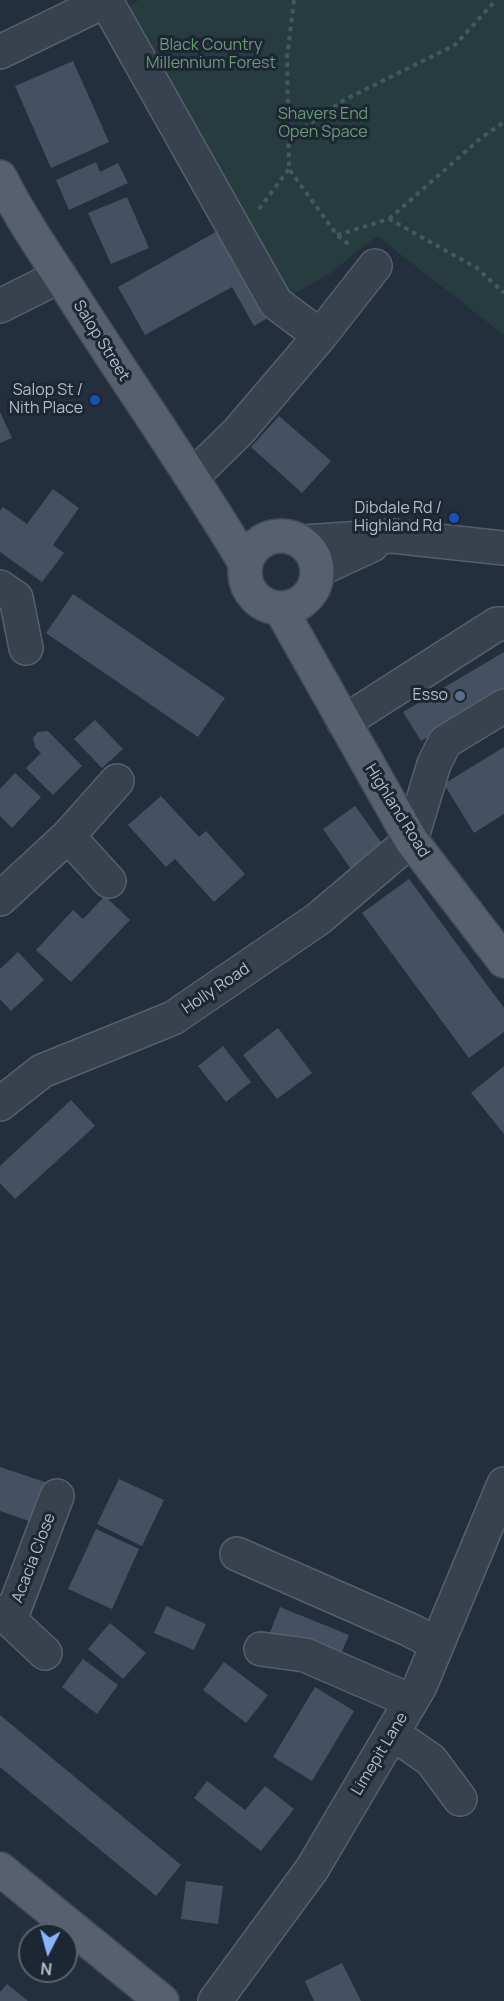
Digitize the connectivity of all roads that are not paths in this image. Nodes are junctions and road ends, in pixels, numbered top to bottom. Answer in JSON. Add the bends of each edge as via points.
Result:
{"nodes":[{"id":1,"x":106,"y":0,"type":"edge"},
{"id":2,"x":0,"y":52,"type":"edge"},
{"id":3,"x":0,"y":177,"type":"edge"},
{"id":4,"x":375,"y":266,"type":"road end"},
{"id":5,"x":60,"y":276,"type":"junction"},
{"id":6,"x":0,"y":306,"type":"edge"},
{"id":7,"x":320,"y":336,"type":"junction"},
{"id":8,"x":200,"y":489,"type":"junction"},
{"id":9,"x":504,"y":548,"type":"edge"},
{"id":10,"x":255,"y":552,"type":"junction"},
{"id":11,"x":311,"y":556,"type":"junction"},
{"id":12,"x":0,"y":588,"type":"edge"},
{"id":13,"x":290,"y":606,"type":"junction"},
{"id":14,"x":504,"y":624,"type":"edge"},
{"id":15,"x":26,"y":648,"type":"dead end"},
{"id":16,"x":504,"y":706,"type":"edge"},
{"id":17,"x":344,"y":722,"type":"junction"},
{"id":18,"x":117,"y":781,"type":"dead end"},
{"id":19,"x":68,"y":836,"type":"junction"},
{"id":20,"x":411,"y":840,"type":"junction"},
{"id":21,"x":109,"y":881,"type":"dead end"},
{"id":22,"x":0,"y":899,"type":"edge"},
{"id":23,"x":504,"y":961,"type":"edge"},
{"id":24,"x":0,"y":1104,"type":"edge"},
{"id":25,"x":504,"y":1484,"type":"edge"},
{"id":26,"x":57,"y":1496,"type":"dead end"},
{"id":27,"x":237,"y":1554,"type":"dead end"},
{"id":28,"x":5,"y":1616,"type":"edge"},
{"id":29,"x":437,"y":1644,"type":"junction"},
{"id":30,"x":261,"y":1649,"type":"dead end"},
{"id":31,"x":45,"y":1653,"type":"dead end"},
{"id":32,"x":411,"y":1701,"type":"junction"},
{"id":33,"x":392,"y":1733,"type":"junction"},
{"id":34,"x":460,"y":1799,"type":"dead end"},
{"id":35,"x":0,"y":1869,"type":"edge"},
{"id":36,"x":162,"y":2001,"type":"edge"},
{"id":37,"x":215,"y":2001,"type":"edge"}],
"edges":[{"from":1,"to":2,"type":"street"},
{"from":1,"to":7,"type":"street","via":[[276,303]]},
{"from":3,"to":5,"type":"main road","name":"Salop Street"},
{"from":4,"to":7,"type":"street"},
{"from":5,"to":6,"type":"street"},
{"from":5,"to":8,"type":"main road","name":"Salop Street"},
{"from":7,"to":8,"type":"street","via":[[238,432]]},
{"from":8,"to":10,"type":"main road","name":"Salop Street"},
{"from":9,"to":11,"type":"street","via":[[392,536]]},
{"from":10,"to":11,"type":"main road","via":[[277,536],[290,536]]},
{"from":10,"to":13,"type":"main road","via":[[245,576],[251,593],[268,606]]},
{"from":11,"to":13,"type":"main road","via":[[317,582],[309,595]]},
{"from":12,"to":15,"type":"street","via":[[16,598]]},
{"from":13,"to":17,"type":"main road","name":"Highland Road","via":[[304,652]]},
{"from":14,"to":17,"type":"street","via":[[497,624]]},
{"from":16,"to":20,"type":"street","via":[[445,742],[434,764]]},
{"from":17,"to":20,"type":"main road","name":"Highland Road"},
{"from":18,"to":19,"type":"street"},
{"from":19,"to":21,"type":"street"},
{"from":19,"to":22,"type":"street"},
{"from":20,"to":23,"type":"main road","name":"Highland Road"},
{"from":20,"to":24,"type":"street","name":"Holly Road","via":[[318,920],[173,1018],[42,1071]]},
{"from":25,"to":29,"type":"street","name":"Limepit Lane"},
{"from":26,"to":28,"type":"street","name":"Acacia Close"},
{"from":27,"to":29,"type":"street"},
{"from":28,"to":31,"type":"street","name":"Acacia Close"},
{"from":29,"to":32,"type":"street","name":"Limepit Lane"},
{"from":30,"to":32,"type":"street","via":[[305,1655]]},
{"from":32,"to":33,"type":"street","name":"Limepit Lane"},
{"from":33,"to":34,"type":"street","via":[[431,1760]]},
{"from":33,"to":37,"type":"street","name":"Limepit Lane","via":[[312,1869]]},
{"from":35,"to":36,"type":"main road"}]}
